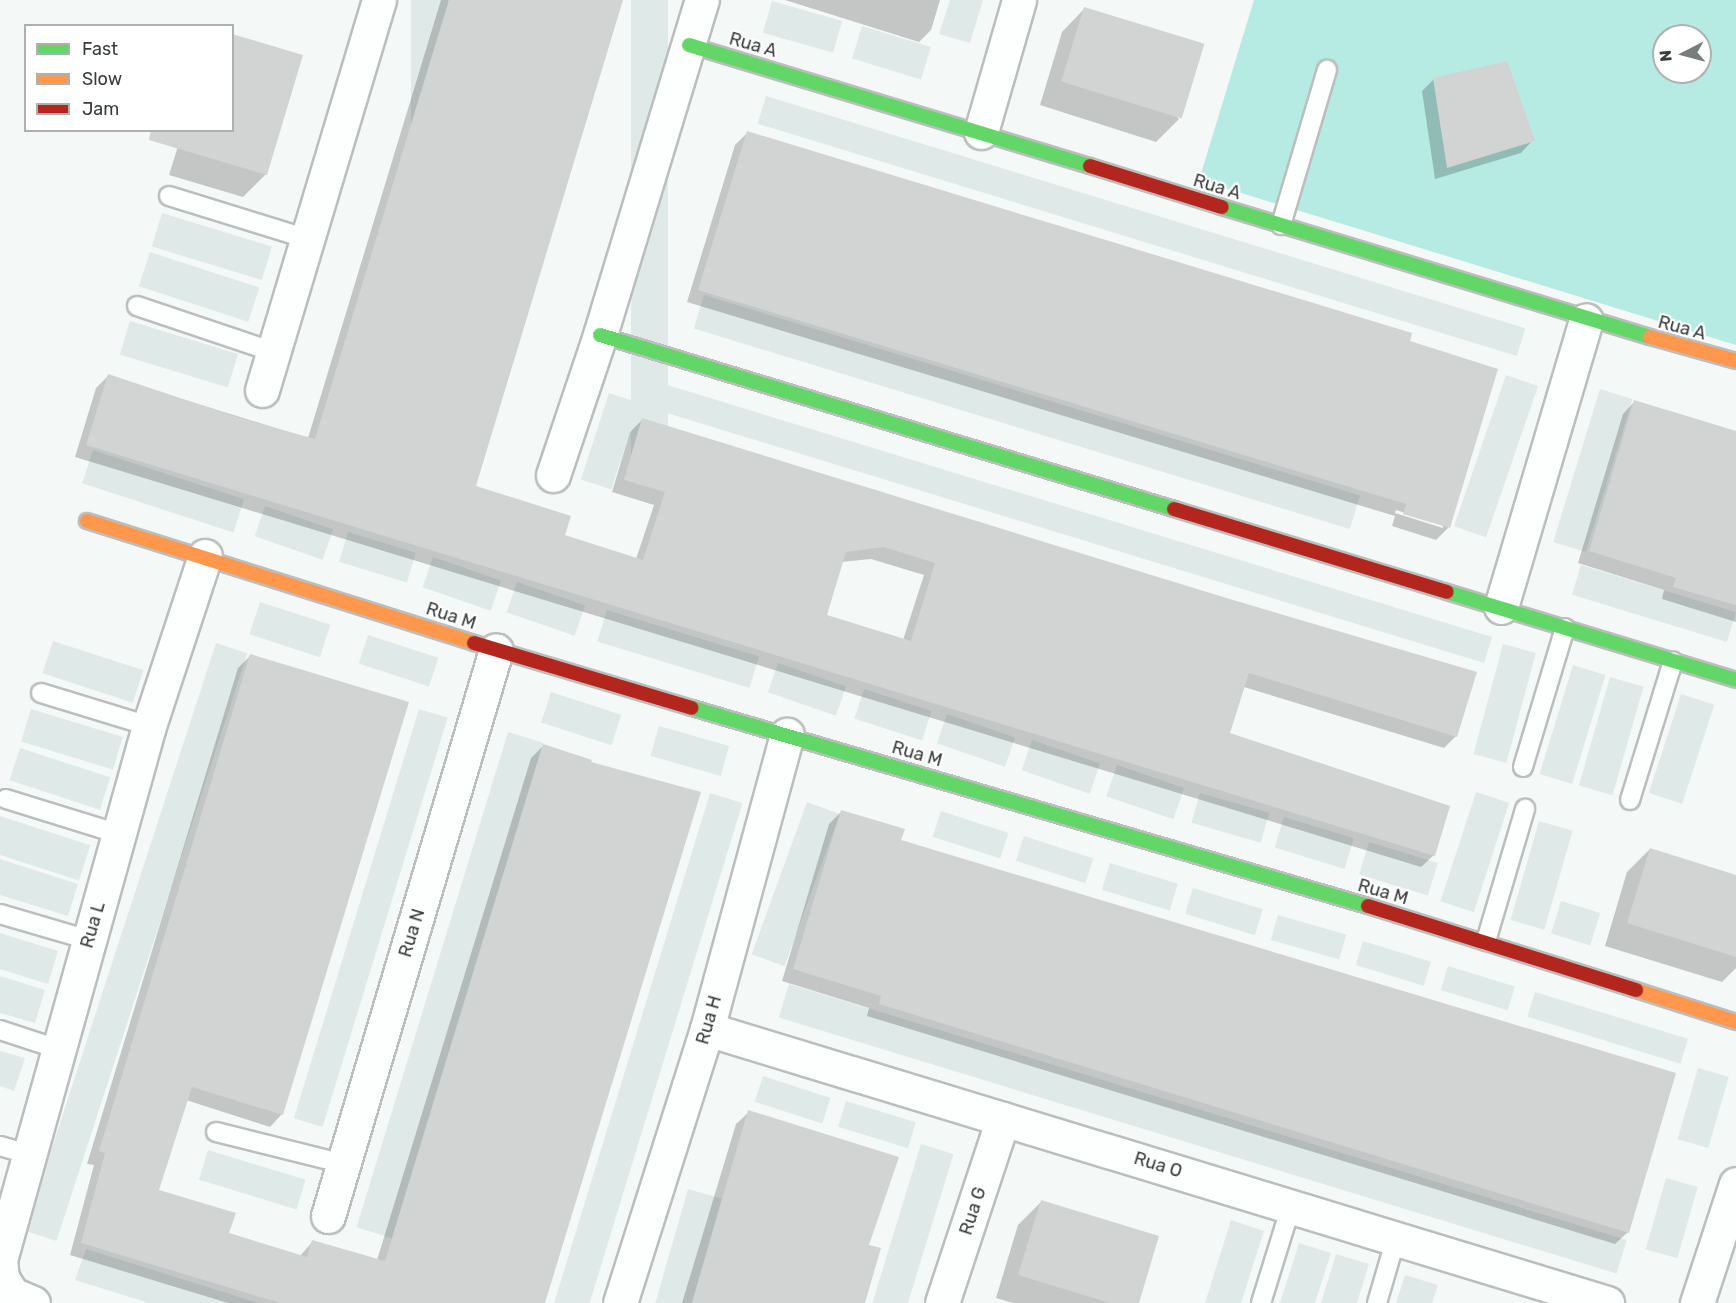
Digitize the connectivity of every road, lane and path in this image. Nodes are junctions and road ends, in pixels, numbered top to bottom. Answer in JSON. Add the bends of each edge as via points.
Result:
{"nodes":[{"id":1,"x":379,"y":0,"type":"edge"},
{"id":2,"x":702,"y":0,"type":"edge"},
{"id":3,"x":1019,"y":0,"type":"edge"},
{"id":4,"x":689,"y":45,"type":"junction"},
{"id":5,"x":1327,"y":70,"type":"dead end"},
{"id":6,"x":981,"y":132,"type":"junction"},
{"id":7,"x":169,"y":196,"type":"dead end"},
{"id":8,"x":1281,"y":225,"type":"junction"},
{"id":9,"x":305,"y":238,"type":"junction"},
{"id":10,"x":137,"y":306,"type":"dead end"},
{"id":11,"x":1586,"y":320,"type":"junction"},
{"id":12,"x":600,"y":335,"type":"junction"},
{"id":13,"x":274,"y":352,"type":"junction"},
{"id":14,"x":1736,"y":361,"type":"edge"},
{"id":15,"x":262,"y":390,"type":"dead end"},
{"id":16,"x":553,"y":475,"type":"dead end"},
{"id":17,"x":87,"y":521,"type":"dead end"},
{"id":18,"x":205,"y":556,"type":"junction"},
{"id":19,"x":1501,"y":607,"type":"junction"},
{"id":20,"x":1565,"y":628,"type":"junction"},
{"id":21,"x":496,"y":650,"type":"junction"},
{"id":22,"x":1673,"y":661,"type":"junction"},
{"id":23,"x":1736,"y":680,"type":"edge"},
{"id":24,"x":41,"y":693,"type":"dead end"},
{"id":25,"x":149,"y":726,"type":"junction"},
{"id":26,"x":787,"y":735,"type":"junction"},
{"id":27,"x":1522,"y":767,"type":"dead end"},
{"id":28,"x":6,"y":800,"type":"dead end"},
{"id":29,"x":1630,"y":800,"type":"dead end"},
{"id":30,"x":1525,"y":809,"type":"dead end"},
{"id":31,"x":119,"y":834,"type":"junction"},
{"id":32,"x":0,"y":914,"type":"edge"},
{"id":33,"x":89,"y":940,"type":"junction"},
{"id":34,"x":1486,"y":941,"type":"junction"},
{"id":35,"x":1736,"y":1022,"type":"edge"},
{"id":36,"x":707,"y":1029,"type":"junction"},
{"id":37,"x":0,"y":1030,"type":"edge"},
{"id":38,"x":58,"y":1049,"type":"junction"},
{"id":39,"x":1003,"y":1119,"type":"junction"},
{"id":40,"x":216,"y":1132,"type":"dead end"},
{"id":41,"x":14,"y":1150,"type":"edge"},
{"id":42,"x":344,"y":1164,"type":"junction"},
{"id":43,"x":1736,"y":1184,"type":"edge"},
{"id":44,"x":1291,"y":1206,"type":"junction"},
{"id":45,"x":328,"y":1216,"type":"dead end"},
{"id":46,"x":1396,"y":1238,"type":"junction"},
{"id":47,"x":23,"y":1299,"type":"edge"},
{"id":48,"x":620,"y":1303,"type":"edge"},
{"id":49,"x":942,"y":1303,"type":"edge"},
{"id":50,"x":1261,"y":1303,"type":"edge"},
{"id":51,"x":1377,"y":1303,"type":"edge"},
{"id":52,"x":1607,"y":1303,"type":"edge"},
{"id":53,"x":1697,"y":1303,"type":"edge"}],
"edges":[{"from":1,"to":9,"type":"street"},
{"from":2,"to":4,"type":"street"},
{"from":3,"to":6,"type":"street"},
{"from":4,"to":6,"type":"street","name":"Rua A"},
{"from":4,"to":12,"type":"street"},
{"from":5,"to":8,"type":"lane"},
{"from":6,"to":8,"type":"street","name":"Rua A"},
{"from":7,"to":9,"type":"lane"},
{"from":8,"to":11,"type":"street","name":"Rua A"},
{"from":9,"to":13,"type":"street"},
{"from":10,"to":13,"type":"lane"},
{"from":11,"to":14,"type":"street","name":"Rua A"},
{"from":11,"to":19,"type":"street"},
{"from":12,"to":16,"type":"street"},
{"from":12,"to":19,"type":"street"},
{"from":13,"to":15,"type":"street"},
{"from":17,"to":18,"type":"street","name":"Rua M"},
{"from":18,"to":21,"type":"street","name":"Rua M"},
{"from":18,"to":25,"type":"street","name":"Rua L"},
{"from":19,"to":20,"type":"street"},
{"from":20,"to":22,"type":"street"},
{"from":20,"to":27,"type":"lane"},
{"from":21,"to":26,"type":"street","name":"Rua M"},
{"from":21,"to":42,"type":"street","name":"Rua N"},
{"from":22,"to":23,"type":"street"},
{"from":22,"to":29,"type":"lane"},
{"from":24,"to":25,"type":"lane"},
{"from":25,"to":31,"type":"street","name":"Rua L"},
{"from":26,"to":34,"type":"street","name":"Rua M"},
{"from":26,"to":36,"type":"street","name":"Rua H"},
{"from":28,"to":31,"type":"lane"},
{"from":30,"to":34,"type":"lane"},
{"from":31,"to":33,"type":"street","name":"Rua L"},
{"from":32,"to":33,"type":"lane"},
{"from":33,"to":38,"type":"street","name":"Rua L"},
{"from":34,"to":35,"type":"street","name":"Rua M"},
{"from":36,"to":39,"type":"street","name":"Rua O"},
{"from":36,"to":48,"type":"street","name":"Rua H"},
{"from":37,"to":38,"type":"lane"},
{"from":38,"to":41,"type":"street","name":"Rua L"},
{"from":39,"to":44,"type":"street","name":"Rua O"},
{"from":39,"to":49,"type":"street","name":"Rua G"},
{"from":40,"to":42,"type":"lane"},
{"from":41,"to":47,"type":"street","name":"Rua L","via":[[0,1260],[2,1278]]},
{"from":42,"to":45,"type":"street","name":"Rua N"},
{"from":43,"to":53,"type":"street"},
{"from":44,"to":46,"type":"street","name":"Rua O"},
{"from":44,"to":50,"type":"lane"},
{"from":46,"to":51,"type":"lane"},
{"from":46,"to":52,"type":"street","name":"Rua O"}]}
